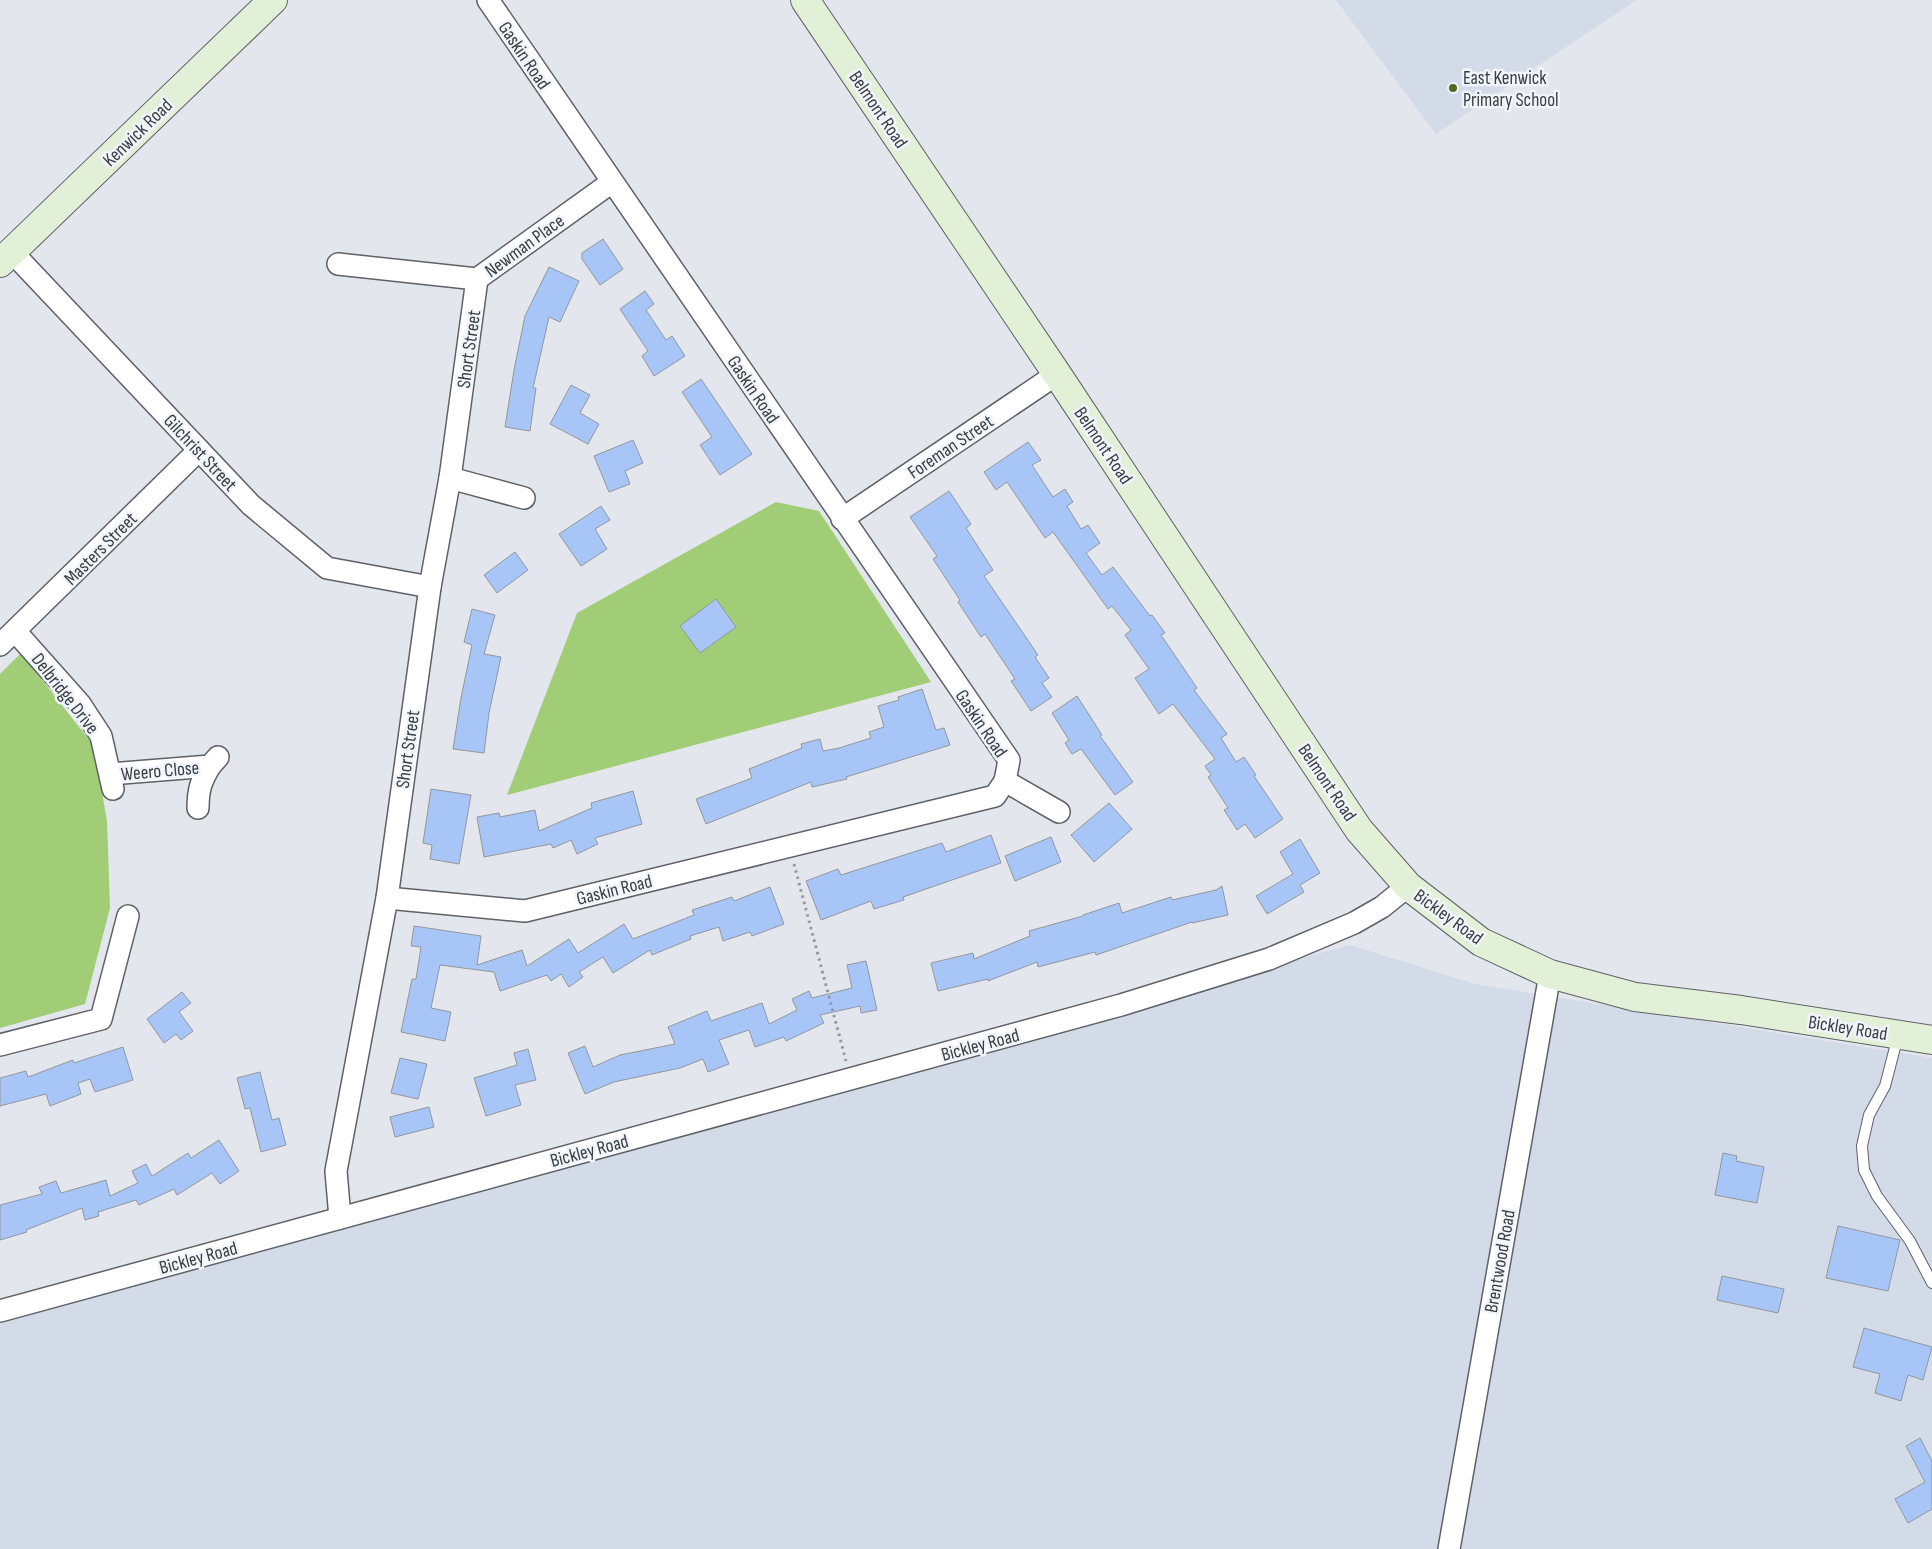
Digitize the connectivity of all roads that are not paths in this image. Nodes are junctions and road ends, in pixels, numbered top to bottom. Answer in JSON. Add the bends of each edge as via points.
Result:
{"nodes":[{"id":1,"x":488,"y":0,"type":"edge"},
{"id":2,"x":805,"y":0,"type":"edge"},
{"id":3,"x":264,"y":3,"type":"edge"},
{"id":4,"x":612,"y":182,"type":"junction"},
{"id":5,"x":6,"y":258,"type":"edge"},
{"id":6,"x":338,"y":264,"type":"dead end"},
{"id":7,"x":477,"y":279,"type":"junction"},
{"id":8,"x":1057,"y":374,"type":"junction"},
{"id":9,"x":199,"y":450,"type":"junction"},
{"id":10,"x":450,"y":478,"type":"junction"},
{"id":11,"x":524,"y":498,"type":"dead end"},
{"id":12,"x":842,"y":519,"type":"junction"},
{"id":13,"x":430,"y":587,"type":"junction"},
{"id":14,"x":16,"y":631,"type":"junction"},
{"id":15,"x":0,"y":645,"type":"edge"},
{"id":16,"x":1005,"y":781,"type":"junction"},
{"id":17,"x":111,"y":782,"type":"joint"},
{"id":18,"x":198,"y":808,"type":"dead end"},
{"id":19,"x":1059,"y":812,"type":"dead end"},
{"id":20,"x":1408,"y":886,"type":"junction"},
{"id":21,"x":387,"y":898,"type":"junction"},
{"id":22,"x":128,"y":916,"type":"dead end"},
{"id":23,"x":1550,"y":974,"type":"junction"},
{"id":24,"x":1898,"y":1035,"type":"junction"},
{"id":25,"x":1932,"y":1040,"type":"edge"},
{"id":26,"x":0,"y":1045,"type":"edge"},
{"id":27,"x":340,"y":1218,"type":"junction"},
{"id":28,"x":1932,"y":1283,"type":"edge"},
{"id":29,"x":0,"y":1311,"type":"edge"},
{"id":30,"x":1449,"y":1549,"type":"edge"}],
"edges":[{"from":1,"to":4,"type":"street","name":"Gaskin Road"},
{"from":2,"to":8,"type":"street","name":"Belmont Road"},
{"from":3,"to":5,"type":"street","name":"Kenwick Road"},
{"from":4,"to":7,"type":"street","name":"Newman Place"},
{"from":4,"to":12,"type":"street","name":"Gaskin Road"},
{"from":5,"to":9,"type":"street","name":"Gilchrist Street"},
{"from":6,"to":7,"type":"street","name":"Newman Place"},
{"from":7,"to":10,"type":"street","name":"Short Street"},
{"from":8,"to":12,"type":"street","name":"Foreman Street"},
{"from":8,"to":20,"type":"street","name":"Belmont Road","via":[[1360,830]]},
{"from":9,"to":13,"type":"street","name":"Gilchrist Street","via":[[251,505],[327,568]]},
{"from":9,"to":14,"type":"street","name":"Masters Street"},
{"from":10,"to":11,"type":"street"},
{"from":10,"to":13,"type":"street","name":"Short Street"},
{"from":12,"to":16,"type":"street","name":"Gaskin Road","via":[[1009,760]]},
{"from":13,"to":21,"type":"street","name":"Short Street"},
{"from":14,"to":15,"type":"street","name":"Masters Street"},
{"from":14,"to":17,"type":"street","name":"Delbridge Drive","via":[[80,704],[101,736]]},
{"from":16,"to":19,"type":"street","name":"Gaskin Road"},
{"from":16,"to":21,"type":"street","name":"Gaskin Road","via":[[995,796],[525,911]]},
{"from":17,"to":18,"type":"street","name":"Weero Close","via":[[214,762],[199,786]]},
{"from":20,"to":23,"type":"street","name":"Bickley Road","via":[[1481,942]]},
{"from":20,"to":27,"type":"street","name":"Bickley Road","via":[[1382,907],[1354,923],[1269,960],[1121,1005]]},
{"from":21,"to":27,"type":"street","name":"Short Street","via":[[336,1171]]},
{"from":22,"to":26,"type":"street","via":[[101,1019]]},
{"from":23,"to":24,"type":"street","name":"Bickley Road","via":[[1635,996]]},
{"from":23,"to":30,"type":"street","name":"Brentwood Road"},
{"from":24,"to":25,"type":"street","name":"Bickley Road"},
{"from":24,"to":28,"type":"lane","via":[[1885,1086],[1869,1115],[1862,1146],[1864,1170],[1876,1196],[1910,1241]]},
{"from":27,"to":29,"type":"street","name":"Bickley Road"}]}
